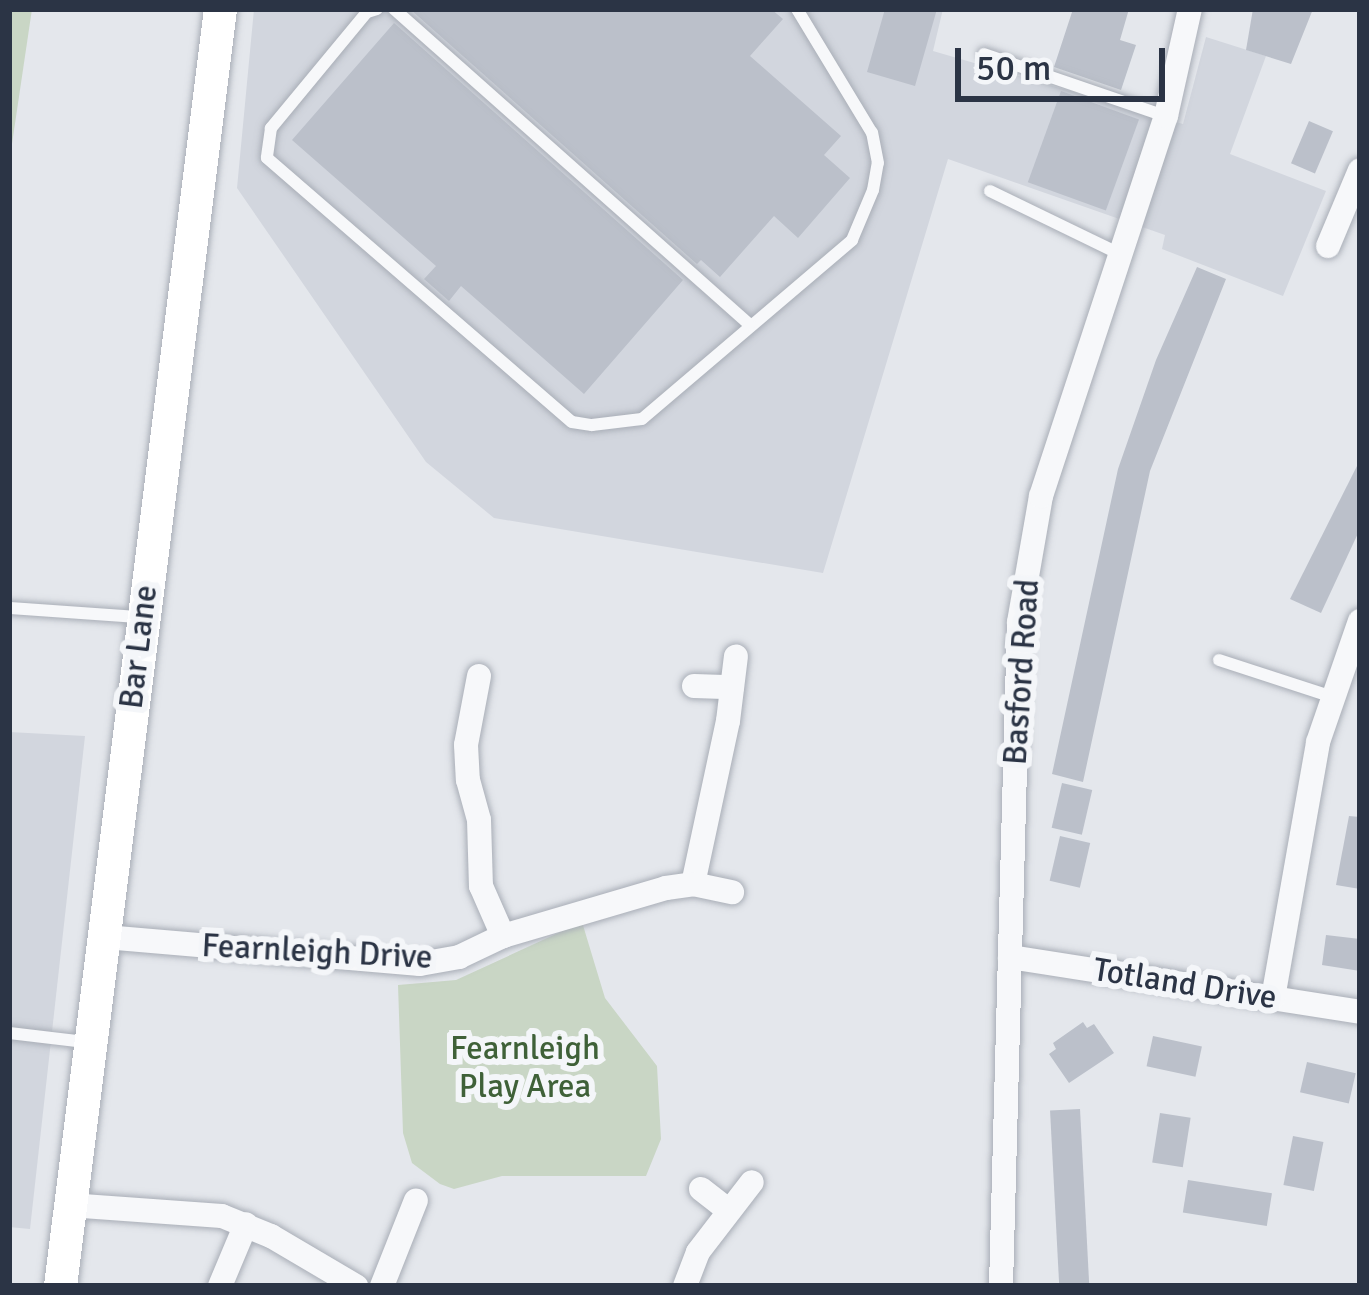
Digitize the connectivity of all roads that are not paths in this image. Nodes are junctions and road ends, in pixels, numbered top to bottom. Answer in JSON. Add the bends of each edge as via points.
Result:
{"nodes":[{"id":1,"x":220,"y":9,"type":"edge"},
{"id":2,"x":376,"y":9,"type":"edge"},
{"id":3,"x":394,"y":9,"type":"edge"},
{"id":4,"x":797,"y":9,"type":"edge"},
{"id":5,"x":1190,"y":9,"type":"edge"},
{"id":6,"x":984,"y":54,"type":"dead end"},
{"id":7,"x":1166,"y":116,"type":"junction"},
{"id":8,"x":1360,"y":170,"type":"edge"},
{"id":9,"x":990,"y":191,"type":"dead end"},
{"id":10,"x":1328,"y":246,"type":"dead end"},
{"id":11,"x":1120,"y":254,"type":"junction"},
{"id":12,"x":749,"y":324,"type":"junction"},
{"id":13,"x":9,"y":608,"type":"edge"},
{"id":14,"x":142,"y":618,"type":"junction"},
{"id":15,"x":1360,"y":621,"type":"edge"},
{"id":16,"x":736,"y":656,"type":"dead end"},
{"id":17,"x":1219,"y":660,"type":"dead end"},
{"id":18,"x":479,"y":676,"type":"dead end"},
{"id":19,"x":694,"y":686,"type":"dead end"},
{"id":20,"x":732,"y":686,"type":"junction"},
{"id":21,"x":1333,"y":697,"type":"junction"},
{"id":22,"x":693,"y":884,"type":"junction"},
{"id":23,"x":732,"y":892,"type":"dead end"},
{"id":24,"x":503,"y":936,"type":"junction"},
{"id":25,"x":105,"y":937,"type":"junction"},
{"id":26,"x":1010,"y":957,"type":"junction"},
{"id":27,"x":1273,"y":998,"type":"junction"},
{"id":28,"x":1360,"y":1012,"type":"edge"},
{"id":29,"x":9,"y":1033,"type":"edge"},
{"id":30,"x":93,"y":1042,"type":"junction"},
{"id":31,"x":752,"y":1182,"type":"dead end"},
{"id":32,"x":701,"y":1189,"type":"dead end"},
{"id":33,"x":416,"y":1200,"type":"dead end"},
{"id":34,"x":69,"y":1205,"type":"junction"},
{"id":35,"x":727,"y":1210,"type":"junction"},
{"id":36,"x":246,"y":1224,"type":"junction"},
{"id":37,"x":60,"y":1286,"type":"edge"},
{"id":38,"x":220,"y":1286,"type":"edge"},
{"id":39,"x":356,"y":1286,"type":"edge"},
{"id":40,"x":382,"y":1286,"type":"edge"},
{"id":41,"x":685,"y":1286,"type":"edge"},
{"id":42,"x":1000,"y":1286,"type":"edge"}],
"edges":[{"from":1,"to":14,"type":"street","name":"Bar Lane"},
{"from":2,"to":12,"type":"lane","via":[[271,128],[267,158],[572,422],[642,419]]},
{"from":3,"to":12,"type":"lane"},
{"from":4,"to":12,"type":"lane","via":[[872,133],[878,163],[852,240]]},
{"from":5,"to":7,"type":"street","name":"Basford Road"},
{"from":6,"to":7,"type":"lane"},
{"from":7,"to":11,"type":"street","name":"Basford Road"},
{"from":8,"to":10,"type":"street"},
{"from":9,"to":11,"type":"lane"},
{"from":11,"to":26,"type":"street","name":"Basford Road","via":[[1041,496],[1019,622]]},
{"from":13,"to":14,"type":"lane"},
{"from":14,"to":25,"type":"street","name":"Bar Lane"},
{"from":15,"to":21,"type":"street"},
{"from":16,"to":20,"type":"street"},
{"from":17,"to":21,"type":"lane"},
{"from":18,"to":24,"type":"street","via":[[468,780],[479,820],[481,886]]},
{"from":19,"to":20,"type":"street"},
{"from":20,"to":22,"type":"street"},
{"from":21,"to":27,"type":"street"},
{"from":22,"to":23,"type":"street","name":"Fearnleigh Drive"},
{"from":22,"to":24,"type":"street","name":"Fearnleigh Drive"},
{"from":24,"to":25,"type":"street","name":"Fearnleigh Drive","via":[[420,964]]},
{"from":25,"to":30,"type":"street","name":"Bar Lane"},
{"from":26,"to":27,"type":"street","name":"Totland Drive"},
{"from":26,"to":42,"type":"street","name":"Basford Road"},
{"from":27,"to":28,"type":"street","name":"Totland Drive"},
{"from":29,"to":30,"type":"lane"},
{"from":30,"to":34,"type":"street","name":"Bar Lane"},
{"from":31,"to":35,"type":"street"},
{"from":32,"to":35,"type":"street"},
{"from":33,"to":40,"type":"street"},
{"from":34,"to":36,"type":"street","via":[[192,1212]]},
{"from":34,"to":37,"type":"street","name":"Bar Lane"},
{"from":35,"to":41,"type":"street"},
{"from":36,"to":38,"type":"street"},
{"from":36,"to":39,"type":"street"}]}
